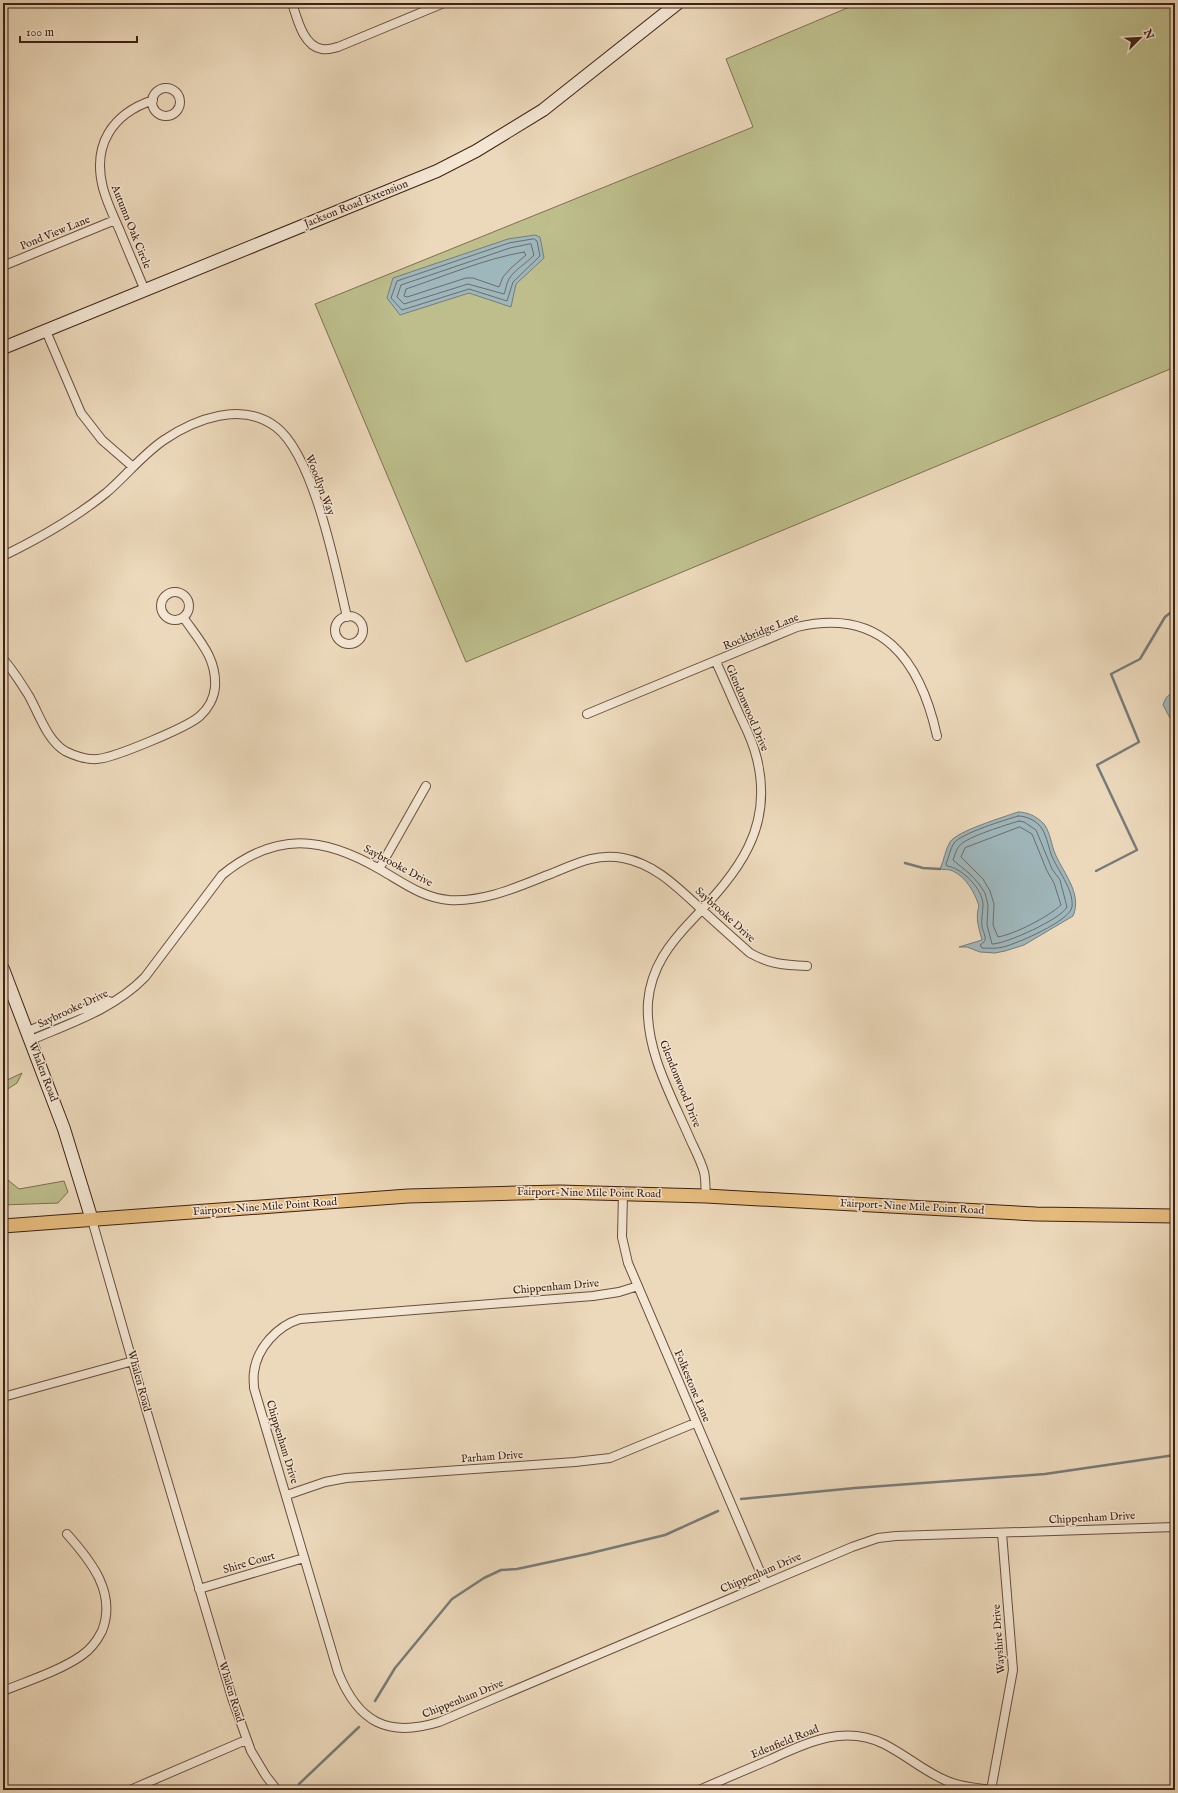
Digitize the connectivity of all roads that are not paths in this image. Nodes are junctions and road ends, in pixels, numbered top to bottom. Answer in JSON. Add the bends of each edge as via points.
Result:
{"nodes":[{"id":1,"x":292,"y":3,"type":"edge"},
{"id":2,"x":444,"y":3,"type":"edge"},
{"id":3,"x":678,"y":3,"type":"edge"},
{"id":4,"x":153,"y":100,"type":"dead end"},
{"id":5,"x":115,"y":220,"type":"junction"},
{"id":6,"x":3,"y":266,"type":"edge"},
{"id":7,"x":145,"y":291,"type":"junction"},
{"id":8,"x":46,"y":331,"type":"junction"},
{"id":9,"x":3,"y":348,"type":"edge"},
{"id":10,"x":133,"y":467,"type":"junction"},
{"id":11,"x":3,"y":556,"type":"edge"},
{"id":12,"x":347,"y":617,"type":"dead end"},
{"id":13,"x":183,"y":618,"type":"dead end"},
{"id":14,"x":3,"y":659,"type":"edge"},
{"id":15,"x":716,"y":662,"type":"junction"},
{"id":16,"x":587,"y":714,"type":"dead end"},
{"id":17,"x":937,"y":736,"type":"dead end"},
{"id":18,"x":426,"y":786,"type":"dead end"},
{"id":19,"x":380,"y":869,"type":"junction"},
{"id":20,"x":702,"y":910,"type":"junction"},
{"id":21,"x":807,"y":966,"type":"dead end"},
{"id":22,"x":3,"y":969,"type":"edge"},
{"id":23,"x":30,"y":1036,"type":"junction"},
{"id":24,"x":623,"y":1193,"type":"junction"},
{"id":25,"x":706,"y":1196,"type":"junction"},
{"id":26,"x":1175,"y":1216,"type":"edge"},
{"id":27,"x":92,"y":1220,"type":"junction"},
{"id":28,"x":3,"y":1226,"type":"edge"},
{"id":29,"x":638,"y":1286,"type":"junction"},
{"id":30,"x":133,"y":1361,"type":"junction"},
{"id":31,"x":3,"y":1397,"type":"edge"},
{"id":32,"x":695,"y":1423,"type":"junction"},
{"id":33,"x":287,"y":1495,"type":"junction"},
{"id":34,"x":1175,"y":1527,"type":"edge"},
{"id":35,"x":1002,"y":1533,"type":"junction"},
{"id":36,"x":67,"y":1534,"type":"dead end"},
{"id":37,"x":304,"y":1558,"type":"junction"},
{"id":38,"x":765,"y":1583,"type":"junction"},
{"id":39,"x":200,"y":1589,"type":"junction"},
{"id":40,"x":3,"y":1691,"type":"edge"},
{"id":41,"x":246,"y":1740,"type":"junction"},
{"id":42,"x":709,"y":1788,"type":"edge"},
{"id":43,"x":130,"y":1790,"type":"edge"},
{"id":44,"x":277,"y":1790,"type":"edge"},
{"id":45,"x":699,"y":1790,"type":"edge"},
{"id":46,"x":991,"y":1790,"type":"edge"}],
"edges":[{"from":1,"to":2,"type":"street","via":[[300,25],[311,43],[316,47],[328,49]]},
{"from":3,"to":7,"type":"street","name":"Jackson Road Extension","via":[[543,110],[476,151],[437,171]]},
{"from":4,"to":5,"type":"street","name":"Autumn Oak Circle","via":[[130,109],[106,137],[101,151],[100,176]]},
{"from":5,"to":6,"type":"street","name":"Pond View Lane"},
{"from":5,"to":7,"type":"street","name":"Autumn Oak Circle"},
{"from":7,"to":8,"type":"street","name":"Jackson Road Extension"},
{"from":8,"to":9,"type":"street","name":"Jackson Road Extension"},
{"from":8,"to":10,"type":"street","via":[[81,413],[102,440]]},
{"from":10,"to":11,"type":"street","name":"Woodlyn Way","via":[[106,492],[63,524]]},
{"from":10,"to":12,"type":"street","name":"Woodlyn Way","via":[[163,441],[190,424],[206,418],[234,414],[248,416],[276,427],[293,447],[317,502]]},
{"from":13,"to":14,"type":"street","via":[[212,661],[214,688],[206,710],[176,730],[105,758],[89,759],[63,750],[55,742],[19,680]]},
{"from":15,"to":16,"type":"street","name":"Rockbridge Lane"},
{"from":15,"to":17,"type":"street","name":"Rockbridge Lane","via":[[797,627],[824,623],[854,624],[883,638],[902,654],[924,693]]},
{"from":15,"to":20,"type":"street","name":"Glendonwood Drive","via":[[757,758],[761,800],[752,842],[739,866]]},
{"from":18,"to":19,"type":"street"},
{"from":19,"to":20,"type":"street","name":"Saybrooke Drive","via":[[420,892],[448,900],[462,900],[506,892],[587,859],[622,858],[658,871]]},
{"from":19,"to":23,"type":"street","name":"Saybrooke Drive","via":[[342,850],[307,843],[270,848],[253,854],[222,875],[145,977],[123,996],[77,1011]]},
{"from":20,"to":21,"type":"street","name":"Saybrooke Drive","via":[[750,953],[764,961]]},
{"from":20,"to":25,"type":"street","name":"Glendonwood Drive","via":[[669,945],[658,962],[648,1000],[648,1021],[657,1062],[704,1170]]},
{"from":22,"to":23,"type":"street","name":"Whalen Road"},
{"from":23,"to":27,"type":"street","name":"Whalen Road","via":[[67,1136]]},
{"from":24,"to":25,"type":"main road","name":"Fairport-Nine Mile Point Road"},
{"from":24,"to":27,"type":"main road","name":"Fairport-Nine Mile Point Road","via":[[423,1196]]},
{"from":24,"to":29,"type":"street","name":"Folkestone Lane","via":[[623,1246]]},
{"from":25,"to":26,"type":"main road","name":"Fairport-Nine Mile Point Road","via":[[1036,1214]]},
{"from":27,"to":28,"type":"main road","name":"Fairport-Nine Mile Point Road"},
{"from":27,"to":30,"type":"street","name":"Whalen Road"},
{"from":29,"to":32,"type":"street","name":"Folkestone Lane"},
{"from":29,"to":33,"type":"street","name":"Chippenham Drive","via":[[592,1296],[316,1317],[284,1325],[262,1350],[254,1372],[254,1388]]},
{"from":30,"to":31,"type":"street"},
{"from":30,"to":39,"type":"street","name":"Whalen Road"},
{"from":32,"to":33,"type":"street","name":"Parham Drive","via":[[610,1458],[346,1478]]},
{"from":32,"to":38,"type":"street","name":"Folkestone Lane"},
{"from":33,"to":37,"type":"street","name":"Chippenham Drive"},
{"from":34,"to":35,"type":"street","name":"Chippenham Drive"},
{"from":35,"to":38,"type":"street","name":"Chippenham Drive","via":[[878,1538]]},
{"from":35,"to":46,"type":"street","name":"Wayshire Drive","via":[[1013,1670]]},
{"from":36,"to":40,"type":"street","via":[[86,1556],[106,1596],[105,1622],[100,1635],[92,1647],[81,1656]]},
{"from":37,"to":38,"type":"street","name":"Chippenham Drive","via":[[338,1672],[352,1701],[376,1721],[403,1729],[439,1722]]},
{"from":37,"to":39,"type":"street","name":"Shire Court"},
{"from":39,"to":41,"type":"street","name":"Whalen Road"},
{"from":41,"to":43,"type":"street"},
{"from":41,"to":44,"type":"street","name":"Whalen Road"},
{"from":42,"to":45,"type":"street","name":"Edenfield Road"},
{"from":42,"to":46,"type":"street","name":"Edenfield Road","via":[[802,1744],[824,1737],[857,1735],[890,1747],[945,1781],[959,1786]]}]}
